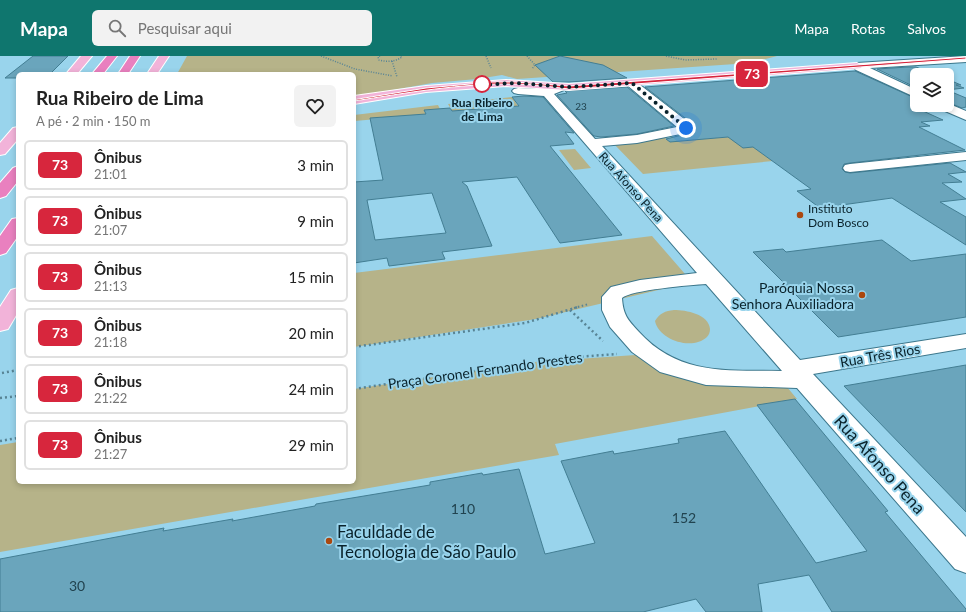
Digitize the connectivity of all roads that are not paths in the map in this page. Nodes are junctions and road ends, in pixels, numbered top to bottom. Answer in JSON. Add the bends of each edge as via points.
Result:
{"nodes":[{"id":1,"x":87,"y":56,"type":"edge"},
{"id":2,"x":112,"y":56,"type":"edge"},
{"id":3,"x":135,"y":56,"type":"edge"},
{"id":4,"x":164,"y":56,"type":"edge"},
{"id":5,"x":834,"y":56,"type":"edge"},
{"id":6,"x":961,"y":56,"type":"edge"},
{"id":7,"x":823,"y":58,"type":"dead end"},
{"id":8,"x":966,"y":58,"type":"edge"},
{"id":9,"x":794,"y":59,"type":"dead end"},
{"id":10,"x":857,"y":66,"type":"junction"},
{"id":11,"x":73,"y":72,"type":"edge"},
{"id":12,"x":99,"y":72,"type":"edge"},
{"id":13,"x":124,"y":72,"type":"edge"},
{"id":14,"x":153,"y":72,"type":"edge"},
{"id":15,"x":632,"y":83,"type":"junction"},
{"id":16,"x":563,"y":87,"type":"joint"},
{"id":17,"x":545,"y":89,"type":"junction"},
{"id":18,"x":518,"y":91,"type":"joint"},
{"id":19,"x":910,"y":91,"type":"edge"},
{"id":20,"x":356,"y":100,"type":"edge"},
{"id":21,"x":954,"y":100,"type":"edge"},
{"id":22,"x":961,"y":100,"type":"dead end"},
{"id":23,"x":356,"y":110,"type":"edge"},
{"id":24,"x":954,"y":110,"type":"edge"},
{"id":25,"x":966,"y":116,"type":"edge"},
{"id":26,"x":16,"y":128,"type":"edge"},
{"id":27,"x":0,"y":129,"type":"edge"},
{"id":28,"x":16,"y":133,"type":"edge"},
{"id":29,"x":592,"y":143,"type":"junction"},
{"id":30,"x":6,"y":145,"type":"edge"},
{"id":31,"x":966,"y":156,"type":"edge"},
{"id":32,"x":850,"y":168,"type":"dead end"},
{"id":33,"x":16,"y":175,"type":"edge"},
{"id":34,"x":1,"y":191,"type":"edge"},
{"id":35,"x":16,"y":227,"type":"edge"},
{"id":36,"x":0,"y":249,"type":"edge"},
{"id":37,"x":715,"y":276,"type":"junction"},
{"id":38,"x":16,"y":297,"type":"edge"},
{"id":39,"x":0,"y":324,"type":"edge"},
{"id":40,"x":966,"y":341,"type":"edge"},
{"id":41,"x":799,"y":374,"type":"junction"},
{"id":42,"x":966,"y":559,"type":"edge"}],
"edges":[{"from":1,"to":11,"type":"main road"},
{"from":2,"to":12,"type":"highway"},
{"from":3,"to":13,"type":"highway"},
{"from":4,"to":14,"type":"main road"},
{"from":5,"to":10,"type":"main road"},
{"from":6,"to":8,"type":"street"},
{"from":7,"to":10,"type":"main road"},
{"from":8,"to":10,"type":"street"},
{"from":9,"to":17,"type":"main road","via":[[772,64],[569,78],[559,80]]},
{"from":10,"to":15,"type":"main road"},
{"from":10,"to":19,"type":"street"},
{"from":15,"to":16,"type":"main road"},
{"from":15,"to":29,"type":"street","via":[[683,125],[685,130],[644,138]]},
{"from":16,"to":17,"type":"street"},
{"from":17,"to":18,"type":"street"},
{"from":17,"to":20,"type":"main road","via":[[506,83],[440,87]]},
{"from":17,"to":29,"type":"street","name":"Rua Afonso Pena"},
{"from":18,"to":23,"type":"main road","via":[[429,98]]},
{"from":21,"to":22,"type":"street"},
{"from":24,"to":25,"type":"street"},
{"from":26,"to":27,"type":"main road"},
{"from":28,"to":30,"type":"main road"},
{"from":29,"to":37,"type":"street","name":"Rua Afonso Pena"},
{"from":31,"to":32,"type":"street"},
{"from":33,"to":34,"type":"highway"},
{"from":35,"to":36,"type":"highway"},
{"from":37,"to":41,"type":"street"},
{"from":37,"to":41,"type":"street","name":"Rua Três Rios","via":[[618,291],[612,297],[612,310],[618,322],[640,347],[668,366],[706,377]]},
{"from":38,"to":39,"type":"main road"},
{"from":40,"to":41,"type":"street","name":"Rua Três Rios","via":[[824,365]]},
{"from":41,"to":42,"type":"street","name":"Rua Afonso Pena"}]}
